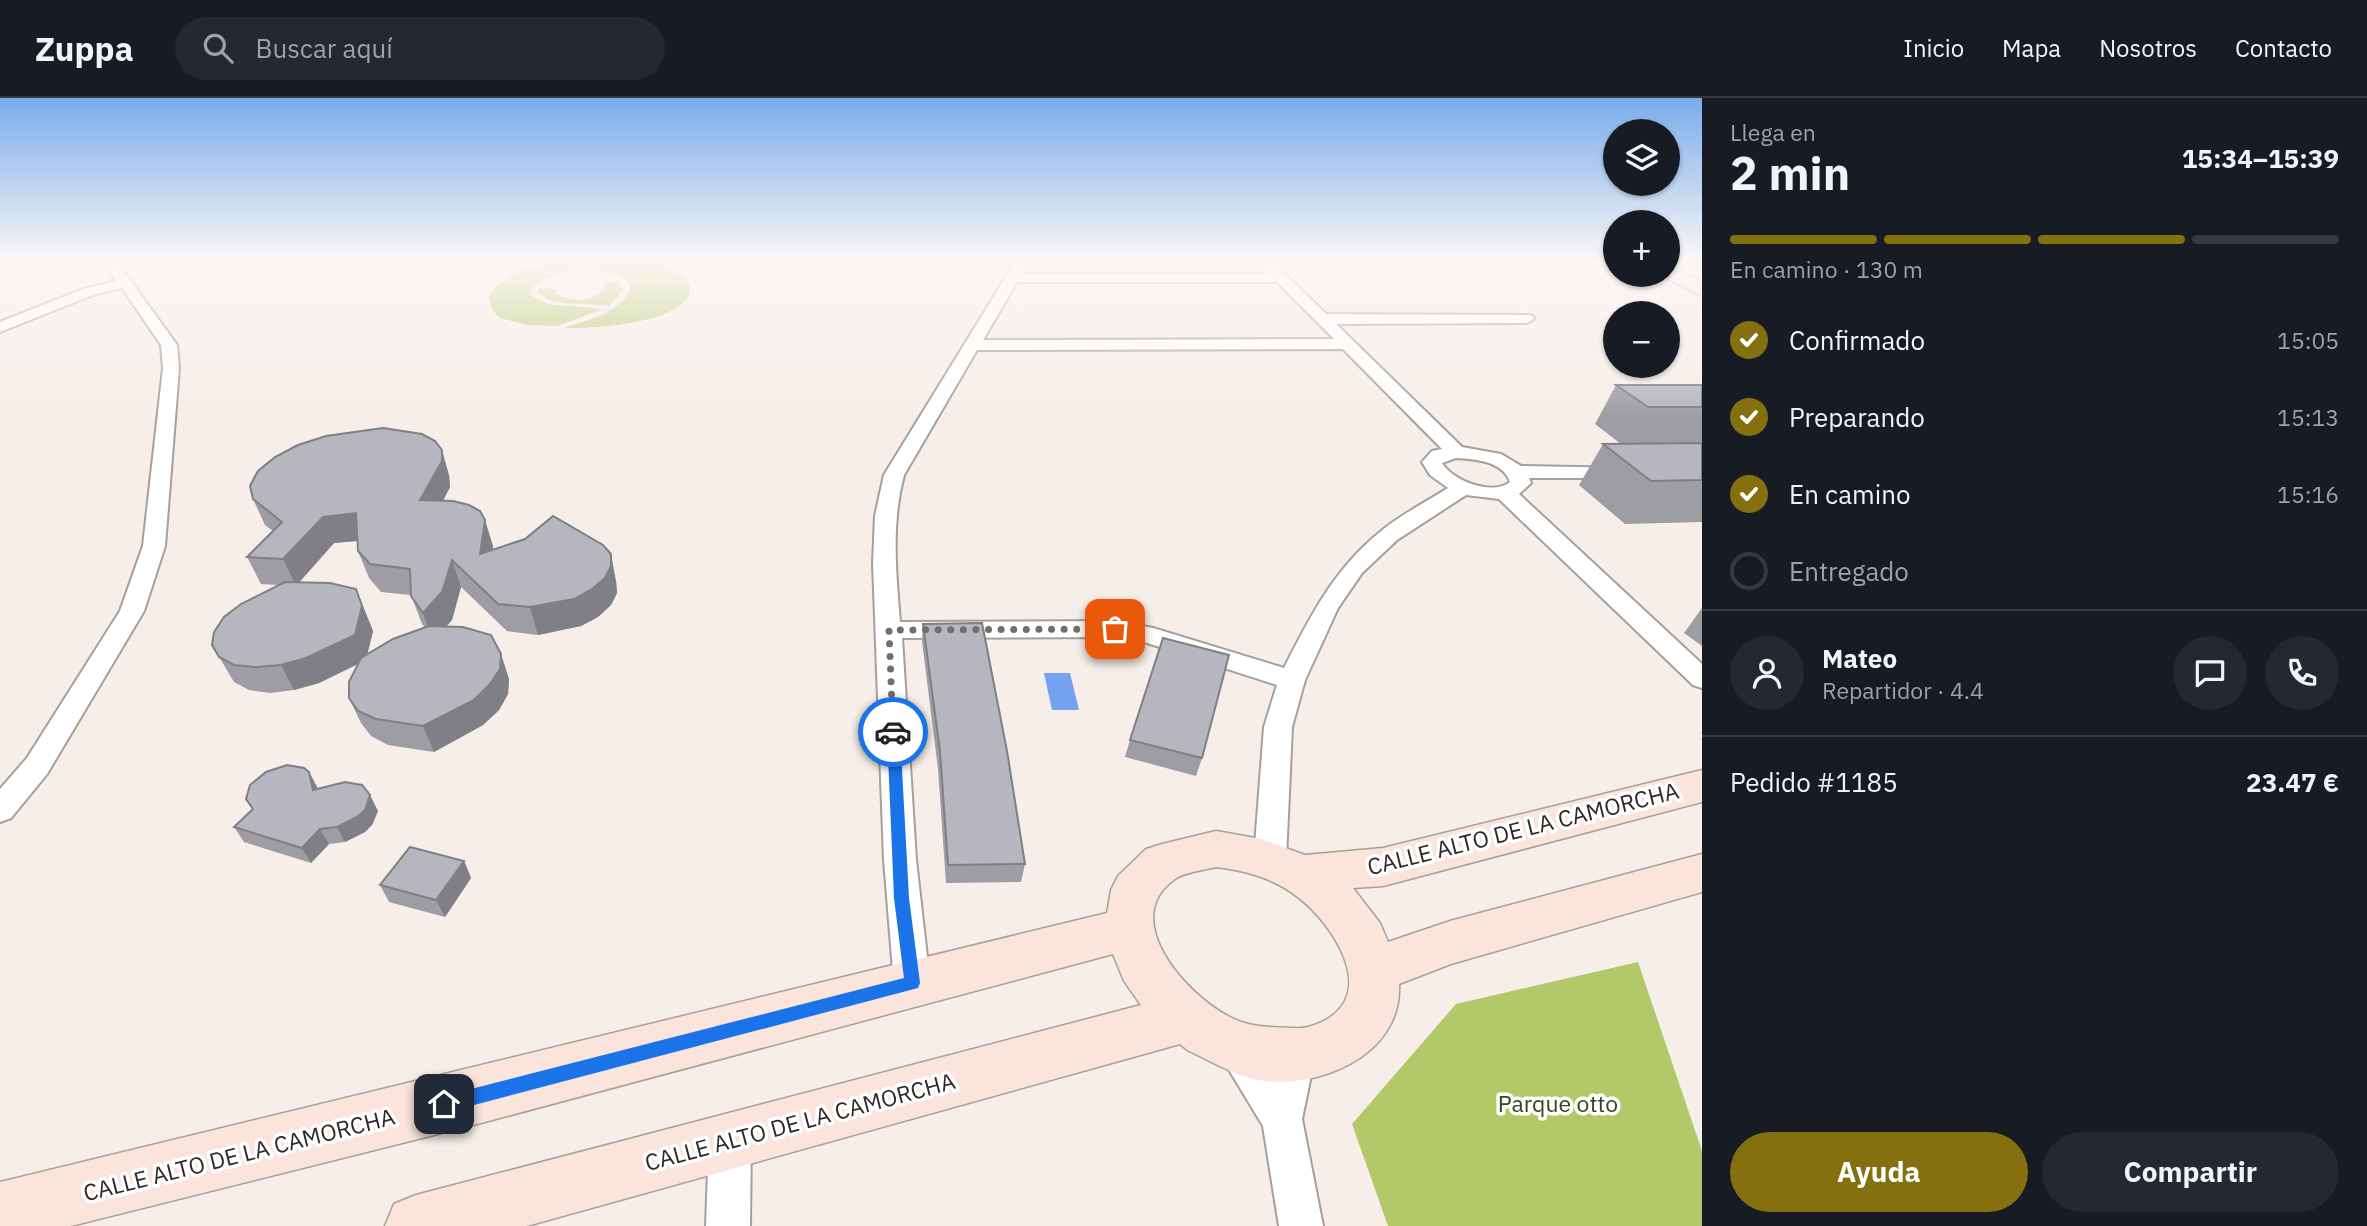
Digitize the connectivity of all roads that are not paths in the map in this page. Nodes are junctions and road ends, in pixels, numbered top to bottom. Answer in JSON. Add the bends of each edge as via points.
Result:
{"nodes":[{"id":1,"x":31,"y":315,"type":"edge"},
{"id":2,"x":148,"y":315,"type":"edge"},
{"id":3,"x":990,"y":315,"type":"edge"},
{"id":4,"x":1317,"y":315,"type":"edge"},
{"id":5,"x":1526,"y":318,"type":"dead end"},
{"id":6,"x":1321,"y":319,"type":"junction"},
{"id":7,"x":0,"y":327,"type":"edge"},
{"id":8,"x":1346,"y":344,"type":"junction"},
{"id":9,"x":971,"y":345,"type":"junction"},
{"id":10,"x":1456,"y":452,"type":"junction"},
{"id":11,"x":1637,"y":472,"type":"edge"},
{"id":12,"x":1511,"y":482,"type":"junction"},
{"id":13,"x":1464,"y":487,"type":"junction"},
{"id":14,"x":889,"y":630,"type":"junction"},
{"id":15,"x":1702,"y":679,"type":"edge"},
{"id":16,"x":1292,"y":680,"type":"junction"},
{"id":17,"x":1702,"y":786,"type":"edge"},
{"id":18,"x":0,"y":810,"type":"edge"},
{"id":19,"x":1286,"y":867,"type":"junction"},
{"id":20,"x":1702,"y":873,"type":"edge"},
{"id":21,"x":1128,"y":929,"type":"junction"},
{"id":22,"x":1374,"y":970,"type":"junction"},
{"id":23,"x":912,"y":983,"type":"junction"},
{"id":24,"x":1185,"y":1018,"type":"junction"},
{"id":25,"x":1234,"y":1046,"type":"junction"},
{"id":26,"x":1296,"y":1056,"type":"junction"},
{"id":27,"x":1282,"y":1119,"type":"junction"},
{"id":28,"x":730,"y":1142,"type":"junction"},
{"id":29,"x":0,"y":1213,"type":"edge"},
{"id":30,"x":416,"y":1226,"type":"edge"},
{"id":31,"x":727,"y":1226,"type":"edge"},
{"id":32,"x":1301,"y":1226,"type":"edge"}],
"edges":[{"from":1,"to":7,"type":"street"},
{"from":2,"to":18,"type":"street","via":[[169,345],[170,357],[154,546],[132,611],[37,766]]},
{"from":3,"to":9,"type":"street"},
{"from":4,"to":6,"type":"street"},
{"from":5,"to":6,"type":"street"},
{"from":6,"to":8,"type":"street"},
{"from":8,"to":9,"type":"street"},
{"from":8,"to":10,"type":"street"},
{"from":9,"to":14,"type":"street","via":[[888,492]]},
{"from":10,"to":12,"type":"street","via":[[1497,460]]},
{"from":10,"to":13,"type":"street","via":[[1439,455],[1433,467]]},
{"from":11,"to":12,"type":"street"},
{"from":12,"to":13,"type":"street"},
{"from":12,"to":15,"type":"street"},
{"from":13,"to":16,"type":"street","via":[[1389,535],[1354,568],[1326,608]]},
{"from":14,"to":16,"type":"street","via":[[1115,629]]},
{"from":14,"to":23,"type":"street","via":[[901,898]]},
{"from":16,"to":19,"type":"street","via":[[1279,727]]},
{"from":17,"to":19,"type":"street","name":"CALLE ALTO DE LA CAMORCHA","via":[[1383,867]]},
{"from":19,"to":21,"type":"street","via":[[1243,852],[1216,849],[1169,858],[1137,886],[1129,906]]},
{"from":19,"to":22,"type":"street","via":[[1327,893],[1350,917],[1366,943]]},
{"from":20,"to":22,"type":"street","via":[[1450,943]]},
{"from":21,"to":23,"type":"street","name":"CALLE ALTO DE LA CAMORCHA"},
{"from":21,"to":24,"type":"street","via":[[1145,975]]},
{"from":22,"to":26,"type":"street","via":[[1372,1001],[1359,1028],[1331,1047]]},
{"from":23,"to":29,"type":"street","name":"CALLE ALTO DE LA CAMORCHA"},
{"from":24,"to":25,"type":"street"},
{"from":24,"to":28,"type":"street","name":"CALLE ALTO DE LA CAMORCHA"},
{"from":25,"to":26,"type":"street"},
{"from":25,"to":27,"type":"street"},
{"from":26,"to":27,"type":"street"},
{"from":27,"to":32,"type":"street"},
{"from":28,"to":30,"type":"street","name":"CALLE ALTO DE LA CAMORCHA"},
{"from":28,"to":31,"type":"street"}]}
